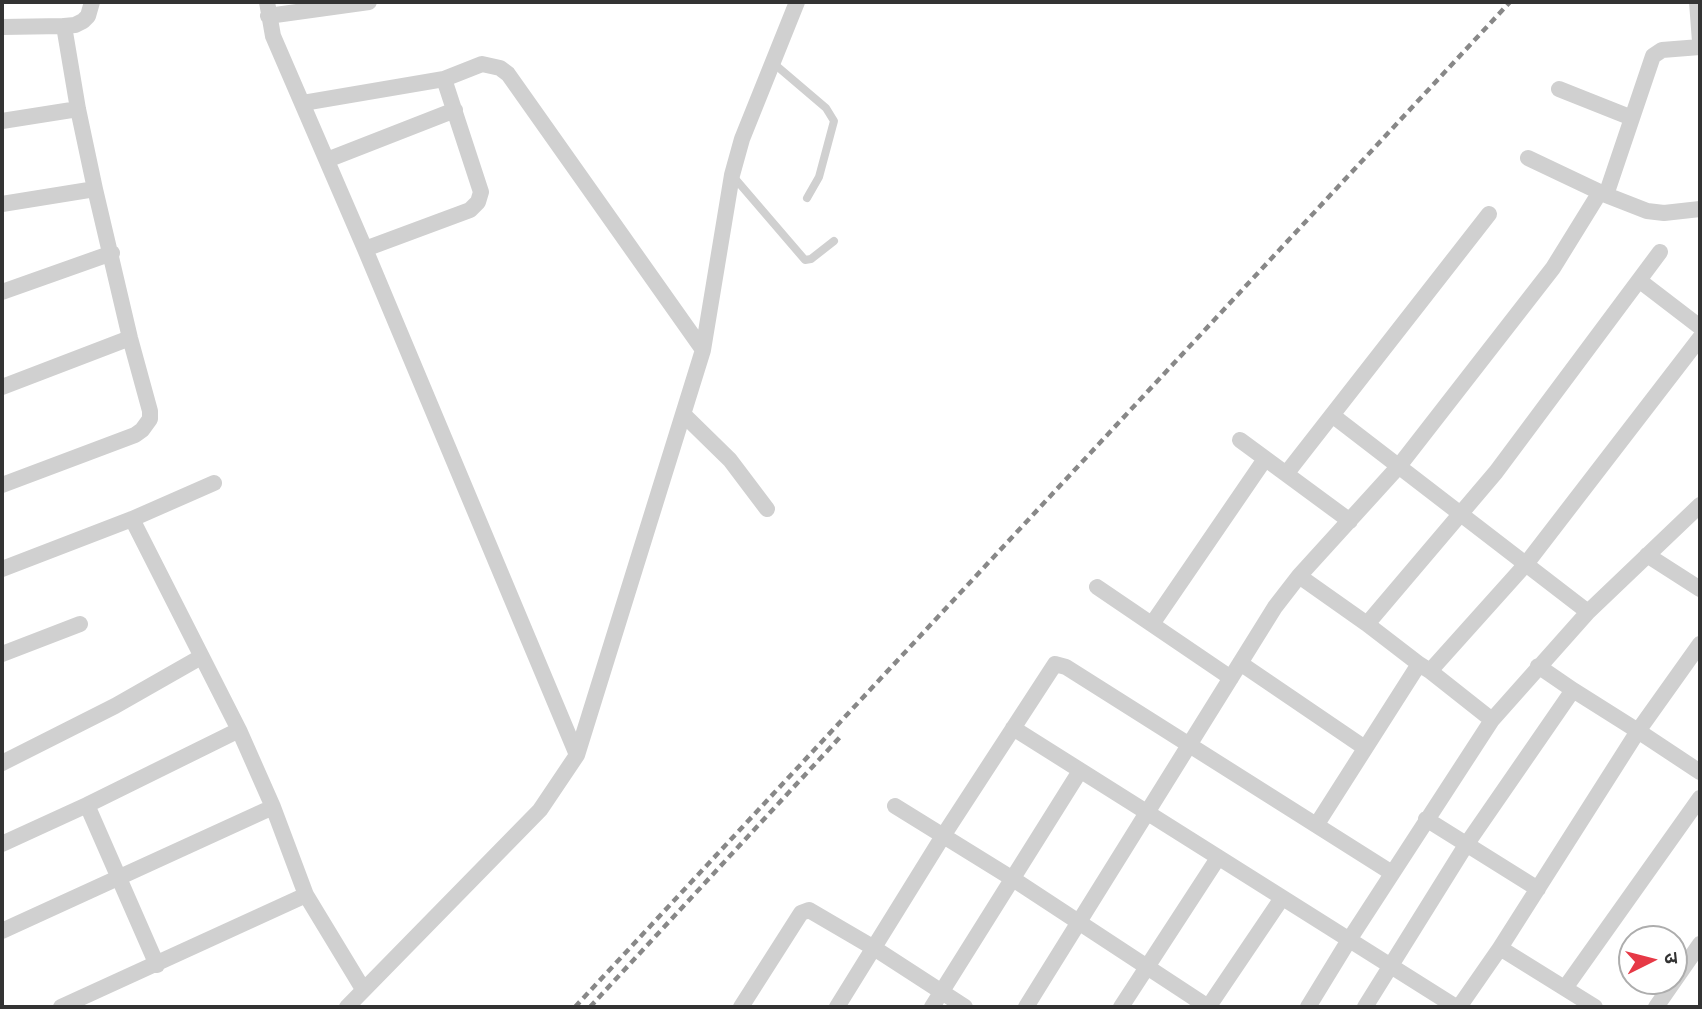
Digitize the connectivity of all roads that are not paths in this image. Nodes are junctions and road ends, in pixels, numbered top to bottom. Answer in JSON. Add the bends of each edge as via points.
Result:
{"nodes":[{"id":1,"x":92,"y":2,"type":"edge"},
{"id":2,"x":369,"y":2,"type":"edge"},
{"id":3,"x":797,"y":2,"type":"edge"},
{"id":4,"x":1697,"y":2,"type":"edge"},
{"id":5,"x":268,"y":9,"type":"edge"},
{"id":6,"x":64,"y":26,"type":"junction"},
{"id":7,"x":2,"y":27,"type":"edge"},
{"id":8,"x":1700,"y":44,"type":"edge"},
{"id":9,"x":772,"y":62,"type":"junction"},
{"id":10,"x":444,"y":79,"type":"junction"},
{"id":11,"x":1559,"y":89,"type":"dead end"},
{"id":12,"x":303,"y":103,"type":"junction"},
{"id":13,"x":78,"y":109,"type":"junction"},
{"id":14,"x":455,"y":110,"type":"junction"},
{"id":15,"x":1632,"y":118,"type":"junction"},
{"id":16,"x":2,"y":121,"type":"edge"},
{"id":17,"x":1528,"y":158,"type":"dead end"},
{"id":18,"x":327,"y":160,"type":"junction"},
{"id":19,"x":732,"y":175,"type":"junction"},
{"id":20,"x":95,"y":189,"type":"junction"},
{"id":21,"x":1603,"y":193,"type":"junction"},
{"id":22,"x":807,"y":198,"type":"dead end"},
{"id":23,"x":2,"y":204,"type":"edge"},
{"id":24,"x":1700,"y":209,"type":"edge"},
{"id":25,"x":1489,"y":214,"type":"dead end"},
{"id":26,"x":834,"y":241,"type":"dead end"},
{"id":27,"x":365,"y":249,"type":"junction"},
{"id":28,"x":1660,"y":252,"type":"dead end"},
{"id":29,"x":112,"y":253,"type":"junction"},
{"id":30,"x":1640,"y":282,"type":"junction"},
{"id":31,"x":2,"y":292,"type":"edge"},
{"id":32,"x":1700,"y":327,"type":"edge"},
{"id":33,"x":130,"y":338,"type":"junction"},
{"id":34,"x":1700,"y":338,"type":"edge"},
{"id":35,"x":703,"y":350,"type":"junction"},
{"id":36,"x":2,"y":387,"type":"edge"},
{"id":37,"x":683,"y":414,"type":"junction"},
{"id":38,"x":1332,"y":415,"type":"junction"},
{"id":39,"x":1240,"y":440,"type":"dead end"},
{"id":40,"x":1265,"y":459,"type":"junction"},
{"id":41,"x":1399,"y":466,"type":"junction"},
{"id":42,"x":1286,"y":474,"type":"junction"},
{"id":43,"x":214,"y":483,"type":"dead end"},
{"id":44,"x":2,"y":485,"type":"edge"},
{"id":45,"x":1700,"y":505,"type":"edge"},
{"id":46,"x":767,"y":509,"type":"dead end"},
{"id":47,"x":1461,"y":514,"type":"junction"},
{"id":48,"x":132,"y":519,"type":"junction"},
{"id":49,"x":1350,"y":521,"type":"junction"},
{"id":50,"x":1647,"y":555,"type":"junction"},
{"id":51,"x":1525,"y":564,"type":"junction"},
{"id":52,"x":2,"y":569,"type":"edge"},
{"id":53,"x":1299,"y":576,"type":"junction"},
{"id":54,"x":1097,"y":587,"type":"dead end"},
{"id":55,"x":1700,"y":589,"type":"edge"},
{"id":56,"x":1588,"y":612,"type":"junction"},
{"id":57,"x":80,"y":624,"type":"dead end"},
{"id":58,"x":1152,"y":624,"type":"junction"},
{"id":59,"x":1367,"y":624,"type":"junction"},
{"id":60,"x":1700,"y":644,"type":"edge"},
{"id":61,"x":2,"y":654,"type":"edge"},
{"id":62,"x":201,"y":657,"type":"junction"},
{"id":63,"x":1240,"y":663,"type":"junction"},
{"id":64,"x":1538,"y":666,"type":"junction"},
{"id":65,"x":1425,"y":667,"type":"junction"},
{"id":66,"x":1231,"y":678,"type":"junction"},
{"id":67,"x":1573,"y":690,"type":"junction"},
{"id":68,"x":1492,"y":720,"type":"junction"},
{"id":69,"x":1013,"y":728,"type":"junction"},
{"id":70,"x":239,"y":730,"type":"junction"},
{"id":71,"x":1638,"y":731,"type":"junction"},
{"id":72,"x":1190,"y":746,"type":"junction"},
{"id":73,"x":1365,"y":748,"type":"junction"},
{"id":74,"x":577,"y":755,"type":"junction"},
{"id":75,"x":2,"y":763,"type":"edge"},
{"id":76,"x":1080,"y":771,"type":"junction"},
{"id":77,"x":1700,"y":772,"type":"edge"},
{"id":78,"x":1700,"y":798,"type":"edge"},
{"id":79,"x":87,"y":805,"type":"junction"},
{"id":80,"x":895,"y":806,"type":"dead end"},
{"id":81,"x":274,"y":807,"type":"junction"},
{"id":82,"x":1149,"y":812,"type":"junction"},
{"id":83,"x":1426,"y":819,"type":"junction"},
{"id":84,"x":1317,"y":824,"type":"junction"},
{"id":85,"x":943,"y":836,"type":"junction"},
{"id":86,"x":2,"y":844,"type":"edge"},
{"id":87,"x":1466,"y":845,"type":"junction"},
{"id":88,"x":1218,"y":858,"type":"junction"},
{"id":89,"x":1392,"y":873,"type":"junction"},
{"id":90,"x":119,"y":877,"type":"junction"},
{"id":91,"x":1013,"y":878,"type":"junction"},
{"id":92,"x":1538,"y":889,"type":"junction"},
{"id":93,"x":306,"y":895,"type":"junction"},
{"id":94,"x":1282,"y":898,"type":"junction"},
{"id":95,"x":1080,"y":923,"type":"junction"},
{"id":96,"x":2,"y":931,"type":"edge"},
{"id":97,"x":1349,"y":940,"type":"junction"},
{"id":98,"x":1700,"y":944,"type":"edge"},
{"id":99,"x":874,"y":948,"type":"junction"},
{"id":100,"x":1500,"y":948,"type":"junction"},
{"id":101,"x":157,"y":965,"type":"junction"},
{"id":102,"x":1390,"y":965,"type":"junction"},
{"id":103,"x":1146,"y":967,"type":"junction"},
{"id":104,"x":1565,"y":988,"type":"junction"},
{"id":105,"x":363,"y":989,"type":"junction"},
{"id":106,"x":942,"y":992,"type":"junction"},
{"id":107,"x":61,"y":1007,"type":"edge"},
{"id":108,"x":347,"y":1007,"type":"edge"},
{"id":109,"x":741,"y":1007,"type":"edge"},
{"id":110,"x":837,"y":1007,"type":"edge"},
{"id":111,"x":932,"y":1007,"type":"edge"},
{"id":112,"x":965,"y":1007,"type":"edge"},
{"id":113,"x":1026,"y":1007,"type":"edge"},
{"id":114,"x":1121,"y":1007,"type":"edge"},
{"id":115,"x":1209,"y":1007,"type":"edge"},
{"id":116,"x":1308,"y":1007,"type":"edge"},
{"id":117,"x":1365,"y":1007,"type":"edge"},
{"id":118,"x":1457,"y":1007,"type":"edge"},
{"id":119,"x":1595,"y":1007,"type":"edge"},
{"id":120,"x":1656,"y":1007,"type":"edge"}],
"edges":[{"from":1,"to":6,"type":"street","via":[[83,21]]},
{"from":2,"to":5,"type":"street"},
{"from":3,"to":9,"type":"street"},
{"from":4,"to":8,"type":"street"},
{"from":5,"to":12,"type":"street","via":[[273,36]]},
{"from":6,"to":7,"type":"street"},
{"from":6,"to":13,"type":"street"},
{"from":8,"to":15,"type":"street","via":[[1662,50],[1653,56]]},
{"from":9,"to":19,"type":"street"},
{"from":9,"to":22,"type":"lane","via":[[826,108],[834,121],[819,177]]},
{"from":10,"to":12,"type":"street"},
{"from":10,"to":14,"type":"street"},
{"from":10,"to":35,"type":"street","via":[[482,64],[495,65],[508,74]]},
{"from":11,"to":15,"type":"street"},
{"from":12,"to":18,"type":"street"},
{"from":13,"to":16,"type":"street"},
{"from":13,"to":20,"type":"street"},
{"from":14,"to":18,"type":"street"},
{"from":14,"to":27,"type":"street","via":[[481,192],[478,202],[470,210]]},
{"from":15,"to":21,"type":"street"},
{"from":17,"to":21,"type":"street"},
{"from":18,"to":27,"type":"street"},
{"from":19,"to":26,"type":"lane","via":[[805,260]]},
{"from":19,"to":35,"type":"street"},
{"from":20,"to":23,"type":"street"},
{"from":20,"to":29,"type":"street"},
{"from":21,"to":24,"type":"street","via":[[1655,212]]},
{"from":21,"to":41,"type":"street","via":[[1553,268]]},
{"from":25,"to":38,"type":"street"},
{"from":27,"to":74,"type":"street"},
{"from":28,"to":30,"type":"street"},
{"from":29,"to":31,"type":"street"},
{"from":29,"to":33,"type":"street"},
{"from":30,"to":32,"type":"street"},
{"from":30,"to":47,"type":"street"},
{"from":33,"to":36,"type":"street"},
{"from":33,"to":44,"type":"street","via":[[150,411],[146,425],[135,435]]},
{"from":34,"to":51,"type":"street"},
{"from":35,"to":37,"type":"street"},
{"from":37,"to":46,"type":"street","via":[[730,460]]},
{"from":37,"to":74,"type":"street"},
{"from":38,"to":41,"type":"street"},
{"from":38,"to":42,"type":"street"},
{"from":39,"to":40,"type":"street"},
{"from":40,"to":42,"type":"street"},
{"from":40,"to":58,"type":"street"},
{"from":41,"to":47,"type":"street"},
{"from":41,"to":49,"type":"street"},
{"from":42,"to":49,"type":"street"},
{"from":43,"to":48,"type":"street"},
{"from":45,"to":50,"type":"street"},
{"from":47,"to":51,"type":"street"},
{"from":47,"to":59,"type":"street"},
{"from":48,"to":52,"type":"street"},
{"from":48,"to":62,"type":"street"},
{"from":49,"to":53,"type":"street"},
{"from":50,"to":55,"type":"street"},
{"from":50,"to":56,"type":"street"},
{"from":51,"to":56,"type":"street"},
{"from":51,"to":65,"type":"street"},
{"from":53,"to":59,"type":"street"},
{"from":53,"to":63,"type":"street"},
{"from":54,"to":58,"type":"street"},
{"from":56,"to":64,"type":"street"},
{"from":57,"to":61,"type":"street"},
{"from":58,"to":66,"type":"street"},
{"from":59,"to":65,"type":"street"},
{"from":60,"to":71,"type":"street"},
{"from":62,"to":70,"type":"street"},
{"from":62,"to":75,"type":"street"},
{"from":63,"to":66,"type":"street"},
{"from":63,"to":73,"type":"street"},
{"from":64,"to":67,"type":"street"},
{"from":64,"to":68,"type":"street"},
{"from":65,"to":68,"type":"street"},
{"from":65,"to":73,"type":"street"},
{"from":66,"to":72,"type":"street"},
{"from":67,"to":71,"type":"street"},
{"from":67,"to":87,"type":"street"},
{"from":68,"to":83,"type":"street"},
{"from":69,"to":72,"type":"street","via":[[1055,664]]},
{"from":69,"to":76,"type":"street"},
{"from":69,"to":85,"type":"street"},
{"from":70,"to":79,"type":"street"},
{"from":70,"to":81,"type":"street"},
{"from":71,"to":77,"type":"street"},
{"from":71,"to":92,"type":"street"},
{"from":72,"to":82,"type":"street"},
{"from":72,"to":84,"type":"street"},
{"from":73,"to":84,"type":"street"},
{"from":74,"to":105,"type":"street","via":[[540,810]]},
{"from":76,"to":82,"type":"street"},
{"from":76,"to":91,"type":"street"},
{"from":78,"to":104,"type":"street"},
{"from":79,"to":86,"type":"street"},
{"from":79,"to":90,"type":"street"},
{"from":80,"to":85,"type":"street"},
{"from":81,"to":90,"type":"street"},
{"from":81,"to":93,"type":"street"},
{"from":82,"to":88,"type":"street"},
{"from":82,"to":95,"type":"street"},
{"from":83,"to":87,"type":"street"},
{"from":83,"to":89,"type":"street"},
{"from":84,"to":89,"type":"street"},
{"from":85,"to":91,"type":"street"},
{"from":85,"to":99,"type":"street"},
{"from":87,"to":92,"type":"street"},
{"from":87,"to":102,"type":"street"},
{"from":88,"to":94,"type":"street"},
{"from":88,"to":103,"type":"street"},
{"from":89,"to":97,"type":"street"},
{"from":90,"to":96,"type":"street"},
{"from":90,"to":101,"type":"street"},
{"from":91,"to":95,"type":"street"},
{"from":91,"to":106,"type":"street"},
{"from":92,"to":100,"type":"street"},
{"from":93,"to":101,"type":"street"},
{"from":93,"to":105,"type":"street"},
{"from":94,"to":97,"type":"street"},
{"from":94,"to":115,"type":"street"},
{"from":95,"to":103,"type":"street"},
{"from":95,"to":113,"type":"street"},
{"from":97,"to":102,"type":"street"},
{"from":97,"to":116,"type":"street"},
{"from":98,"to":120,"type":"street"},
{"from":99,"to":106,"type":"street"},
{"from":99,"to":109,"type":"street","via":[[804,910]]},
{"from":99,"to":110,"type":"street"},
{"from":100,"to":104,"type":"street"},
{"from":100,"to":118,"type":"street"},
{"from":101,"to":107,"type":"street"},
{"from":102,"to":117,"type":"street"},
{"from":102,"to":118,"type":"street"},
{"from":103,"to":114,"type":"street"},
{"from":103,"to":115,"type":"street"},
{"from":104,"to":119,"type":"street"},
{"from":105,"to":108,"type":"street"},
{"from":106,"to":111,"type":"street"},
{"from":106,"to":112,"type":"street"}]}
